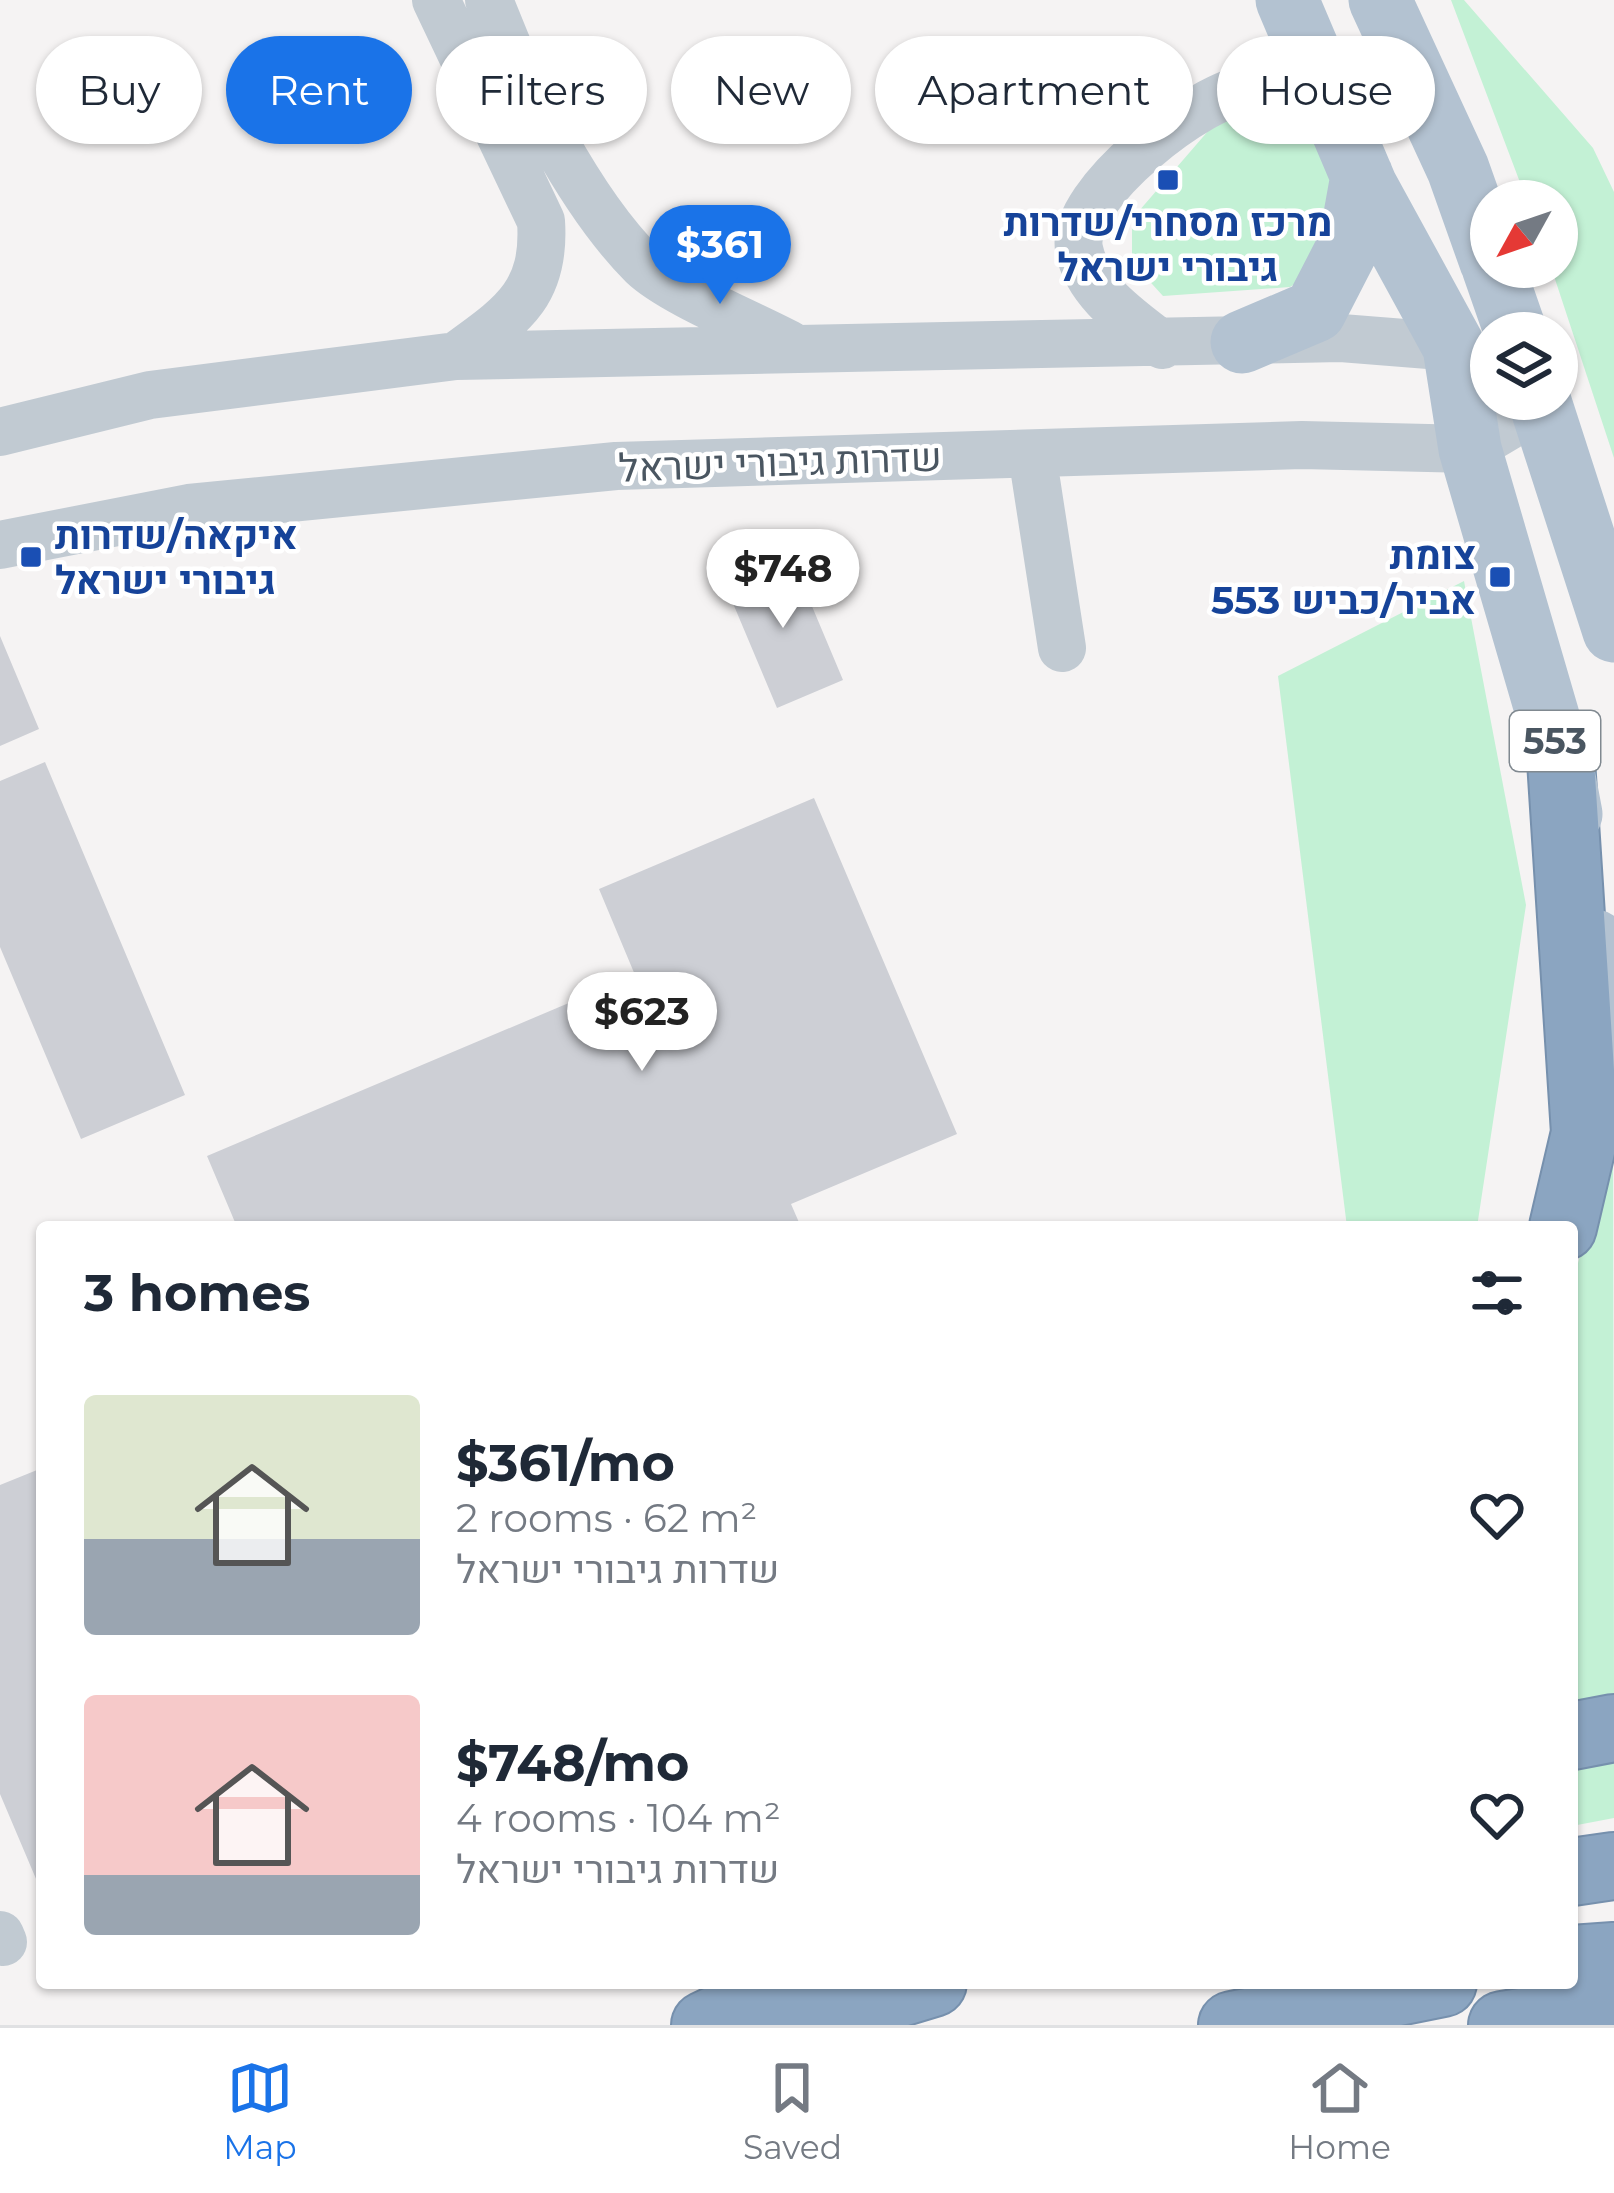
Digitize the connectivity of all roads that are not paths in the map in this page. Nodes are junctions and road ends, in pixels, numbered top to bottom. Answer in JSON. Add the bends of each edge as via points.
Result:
{"nodes":[{"id":1,"x":436,"y":0,"type":"edge"},
{"id":2,"x":489,"y":0,"type":"edge"},
{"id":3,"x":1287,"y":0,"type":"edge"},
{"id":4,"x":1380,"y":0,"type":"edge"},
{"id":5,"x":1354,"y":159,"type":"junction"},
{"id":6,"x":1470,"y":203,"type":"edge"},
{"id":7,"x":1470,"y":325,"type":"edge"},
{"id":8,"x":1242,"y":342,"type":"junction"},
{"id":9,"x":1162,"y":345,"type":"junction"},
{"id":10,"x":795,"y":348,"type":"junction"},
{"id":11,"x":456,"y":356,"type":"junction"},
{"id":12,"x":1470,"y":373,"type":"edge"},
{"id":13,"x":1488,"y":420,"type":"edge"},
{"id":14,"x":1488,"y":420,"type":"edge"},
{"id":15,"x":1526,"y":420,"type":"edge"},
{"id":16,"x":0,"y":432,"type":"edge"},
{"id":17,"x":1470,"y":449,"type":"junction"},
{"id":18,"x":1032,"y":454,"type":"junction"},
{"id":19,"x":0,"y":545,"type":"edge"},
{"id":20,"x":1614,"y":632,"type":"edge"},
{"id":21,"x":1062,"y":648,"type":"dead end"},
{"id":22,"x":1561,"y":761,"type":"junction"},
{"id":23,"x":1614,"y":1040,"type":"edge"},
{"id":24,"x":1564,"y":1221,"type":"edge"},
{"id":25,"x":1614,"y":1728,"type":"edge"},
{"id":26,"x":1578,"y":1735,"type":"edge"},
{"id":27,"x":1614,"y":1866,"type":"edge"},
{"id":28,"x":1578,"y":1871,"type":"edge"},
{"id":29,"x":1614,"y":1957,"type":"edge"},
{"id":30,"x":1578,"y":1960,"type":"edge"},
{"id":31,"x":780,"y":1989,"type":"edge"},
{"id":32,"x":845,"y":1989,"type":"edge"},
{"id":33,"x":913,"y":1989,"type":"edge"},
{"id":34,"x":1413,"y":1989,"type":"edge"},
{"id":35,"x":1614,"y":2007,"type":"edge"},
{"id":36,"x":705,"y":2025,"type":"edge"},
{"id":37,"x":755,"y":2025,"type":"edge"},
{"id":38,"x":794,"y":2025,"type":"edge"},
{"id":39,"x":1232,"y":2025,"type":"edge"},
{"id":40,"x":1502,"y":2025,"type":"edge"}],
"edges":[{"from":1,"to":11,"type":"street","via":[[541,221],[543,257],[515,314]]},
{"from":2,"to":10,"type":"street","via":[[596,207],[646,268]]},
{"from":3,"to":5,"type":"main road","number":"553"},
{"from":4,"to":6,"type":"main road"},
{"from":5,"to":7,"type":"main road","number":"553"},
{"from":5,"to":8,"type":"main road","via":[[1350,243],[1315,311]]},
{"from":5,"to":9,"type":"street","via":[[1308,106],[1254,88],[1187,112],[1089,205],[1078,232],[1087,273],[1107,301]]},
{"from":8,"to":9,"type":"street"},
{"from":8,"to":12,"type":"street","via":[[1341,338]]},
{"from":9,"to":10,"type":"street"},
{"from":10,"to":11,"type":"street"},
{"from":11,"to":16,"type":"street","via":[[150,395]]},
{"from":13,"to":17,"type":"main road","number":"553"},
{"from":14,"to":17,"type":"street"},
{"from":15,"to":20,"type":"main road","number":"553"},
{"from":17,"to":18,"type":"street","name":"שדרות גיבורי ישראל"},
{"from":17,"to":22,"type":"main road","number":"553"},
{"from":18,"to":19,"type":"street","name":"שדרות גיבורי ישראל","via":[[592,469],[189,508]]},
{"from":18,"to":21,"type":"street"},
{"from":22,"to":23,"type":"main road","number":"553"},
{"from":22,"to":24,"type":"highway","via":[[1585,1133]]},
{"from":25,"to":26,"type":"highway"},
{"from":27,"to":28,"type":"highway"},
{"from":29,"to":30,"type":"highway"},
{"from":31,"to":36,"type":"highway"},
{"from":32,"to":37,"type":"highway"},
{"from":33,"to":38,"type":"highway"},
{"from":34,"to":39,"type":"highway"},
{"from":35,"to":40,"type":"highway"}]}
